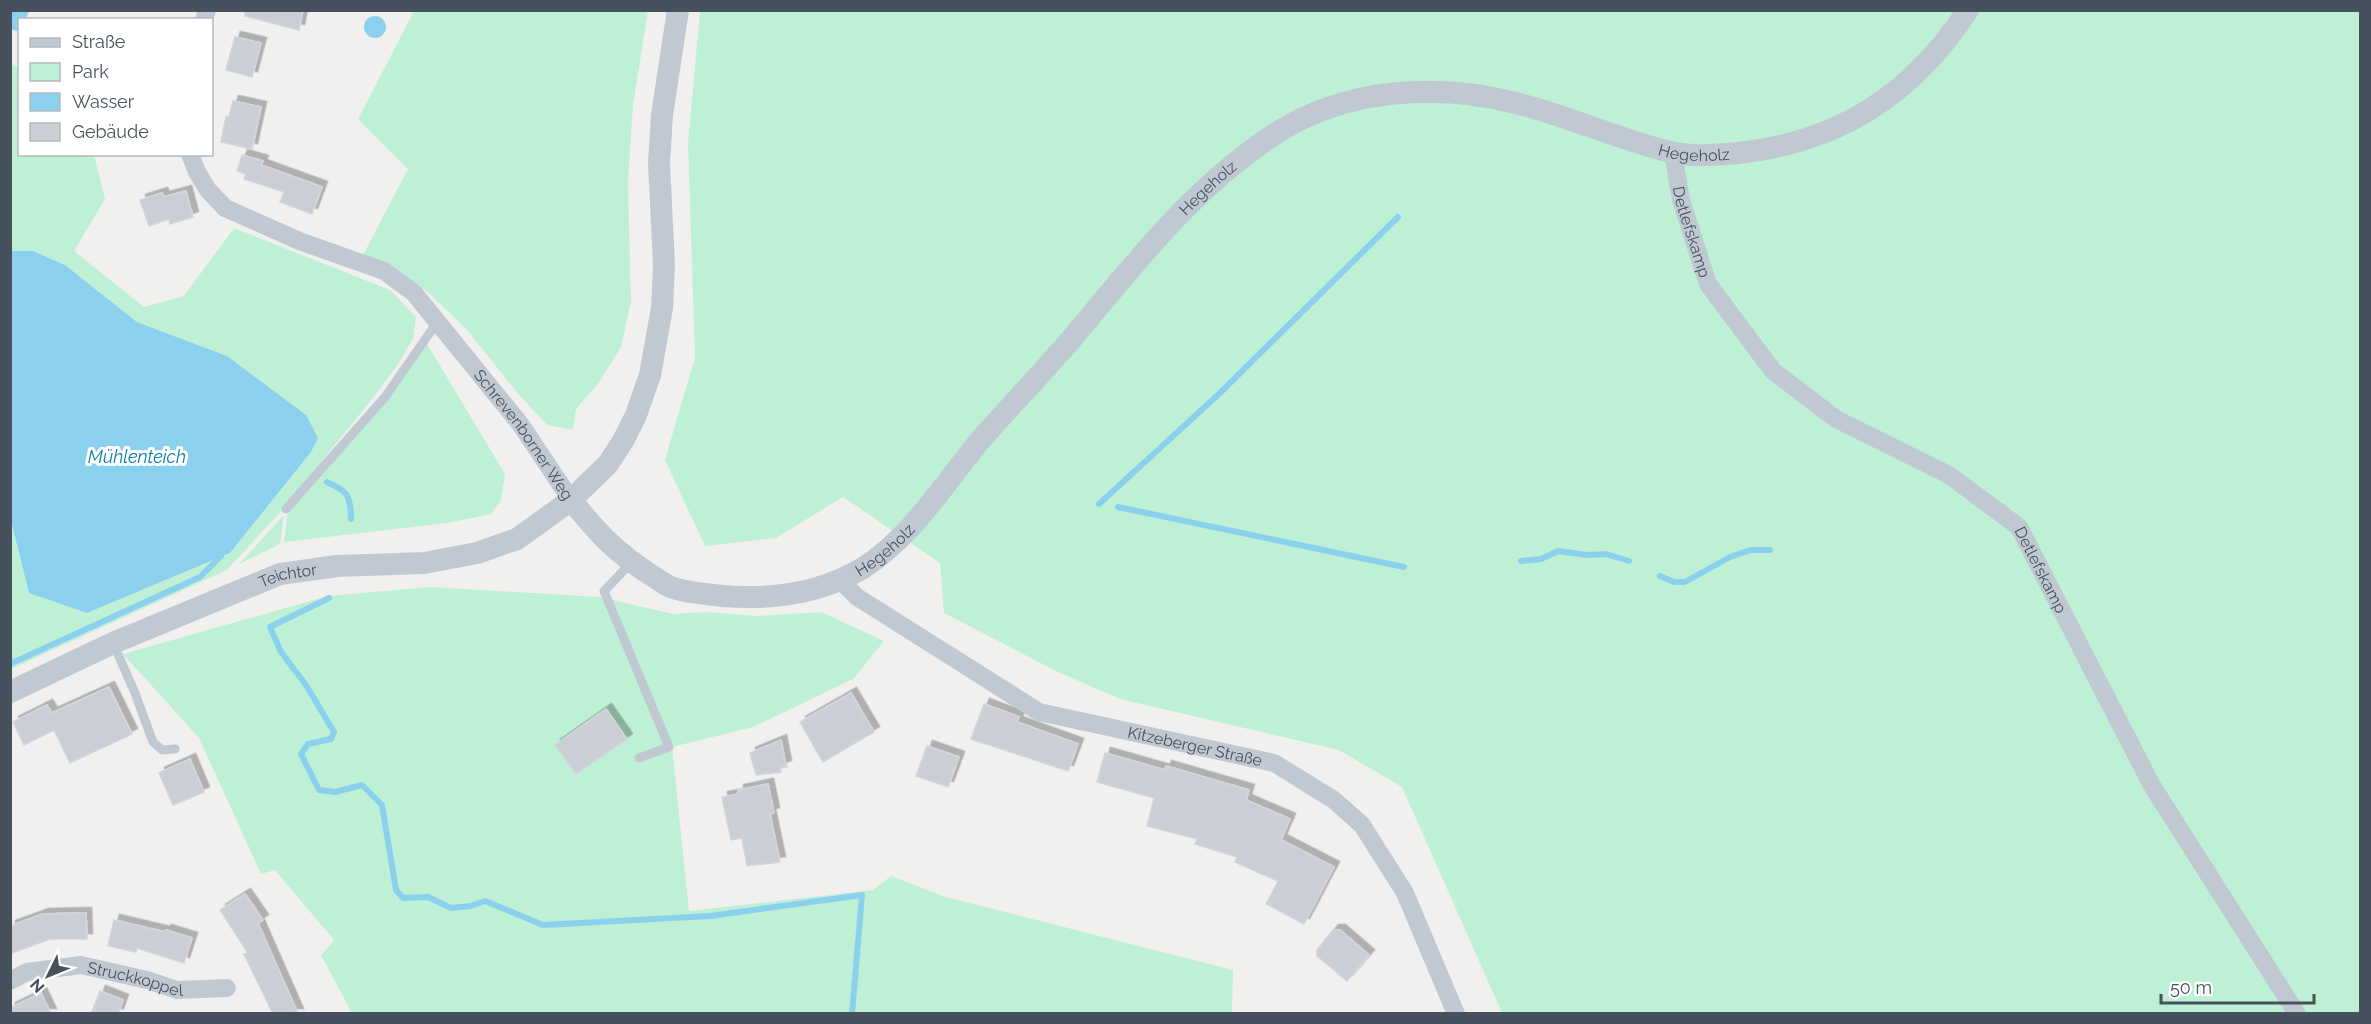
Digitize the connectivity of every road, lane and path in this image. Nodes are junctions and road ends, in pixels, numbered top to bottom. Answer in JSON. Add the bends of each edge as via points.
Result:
{"nodes":[{"id":1,"x":678,"y":10,"type":"edge"},
{"id":2,"x":1968,"y":10,"type":"edge"},
{"id":3,"x":1673,"y":153,"type":"junction"},
{"id":4,"x":191,"y":156,"type":"edge"},
{"id":5,"x":438,"y":321,"type":"junction"},
{"id":6,"x":571,"y":500,"type":"junction"},
{"id":7,"x":286,"y":509,"type":"dead end"},
{"id":8,"x":632,"y":562,"type":"junction"},
{"id":9,"x":840,"y":580,"type":"junction"},
{"id":10,"x":112,"y":643,"type":"junction"},
{"id":11,"x":10,"y":692,"type":"edge"},
{"id":12,"x":175,"y":749,"type":"dead end"},
{"id":13,"x":639,"y":758,"type":"dead end"},
{"id":14,"x":10,"y":981,"type":"edge"},
{"id":15,"x":227,"y":988,"type":"dead end"},
{"id":16,"x":1455,"y":1014,"type":"edge"},
{"id":17,"x":2297,"y":1014,"type":"edge"}],
"edges":[{"from":1,"to":6,"type":"street","name":"Schrevenborner Weg","via":[[662,115],[659,163],[664,276],[650,375],[623,441],[608,464]]},
{"from":2,"to":3,"type":"street","name":"Hegeholz","via":[[1949,39],[1907,84],[1860,115],[1811,138],[1756,150],[1709,156]]},
{"from":3,"to":9,"type":"street","name":"Hegeholz","via":[[1518,103],[1467,92],[1403,91],[1365,98],[1324,110],[1281,130],[1235,162],[1190,202],[982,438],[914,525],[875,559]]},
{"from":3,"to":17,"type":"street","name":"Detlefskamp","via":[[1681,200],[1708,284],[1773,371],[1836,419],[1949,476],[2019,527],[2151,783]]},
{"from":4,"to":5,"type":"street","name":"Schrevenborner Weg","via":[[208,190],[225,208],[302,242],[384,271],[414,293]]},
{"from":5,"to":6,"type":"street","name":"Schrevenborner Weg","via":[[521,425]]},
{"from":5,"to":7,"type":"lane","via":[[385,397]]},
{"from":6,"to":8,"type":"street","name":"Hegeholz","via":[[601,538]]},
{"from":6,"to":10,"type":"street","name":"Teichtor","via":[[516,538],[477,553],[424,563],[338,566],[280,574]]},
{"from":8,"to":9,"type":"street","name":"Hegeholz","via":[[670,587],[737,597],[788,595]]},
{"from":8,"to":13,"type":"lane","via":[[604,591],[669,747]]},
{"from":9,"to":16,"type":"street","name":"Kitzeberger Straße","via":[[857,597],[1040,712],[1274,763],[1334,800],[1362,825],[1405,893]]},
{"from":10,"to":11,"type":"street","name":"Teichtor"},
{"from":10,"to":12,"type":"lane","via":[[153,742],[162,750]]},
{"from":14,"to":15,"type":"street","name":"Struckkoppel","via":[[27,972],[81,965],[177,990]]}]}
